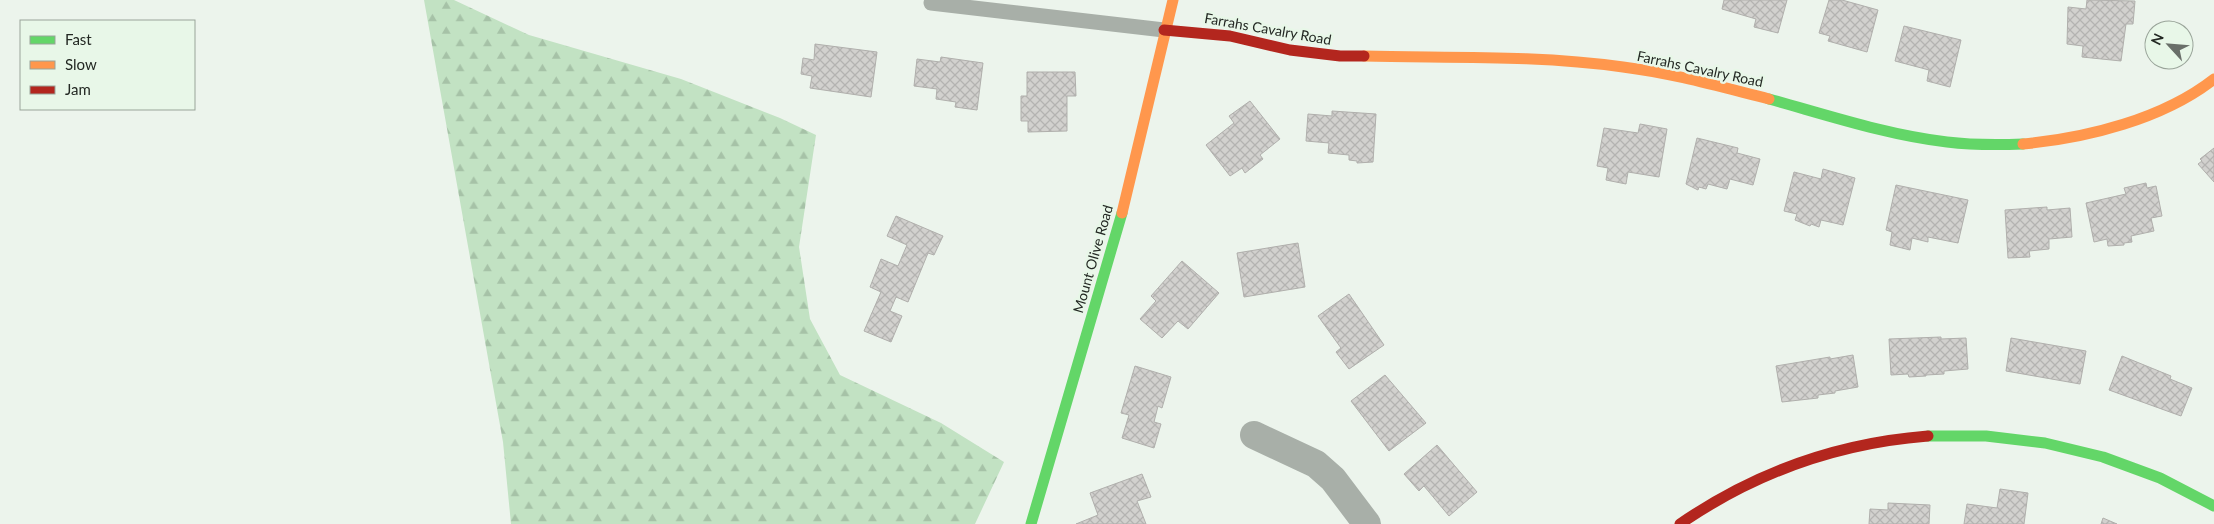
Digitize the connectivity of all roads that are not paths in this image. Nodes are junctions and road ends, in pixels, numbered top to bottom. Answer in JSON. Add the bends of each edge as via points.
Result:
{"nodes":[{"id":1,"x":1173,"y":0,"type":"edge"},
{"id":2,"x":931,"y":3,"type":"dead end"},
{"id":3,"x":1164,"y":30,"type":"junction"},
{"id":4,"x":2214,"y":79,"type":"edge"},
{"id":5,"x":1254,"y":435,"type":"dead end"},
{"id":6,"x":2214,"y":506,"type":"edge"},
{"id":7,"x":1030,"y":524,"type":"edge"},
{"id":8,"x":1368,"y":524,"type":"edge"},
{"id":9,"x":1680,"y":524,"type":"edge"}],
"edges":[{"from":1,"to":3,"type":"street","name":"Mount Olive Road"},
{"from":2,"to":3,"type":"lane"},
{"from":3,"to":4,"type":"street","name":"Farrahs Cavalry Road","via":[[1221,35],[1290,50],[1340,56],[1533,59],[1624,68],[1726,88],[1905,135],[1987,145],[2051,141],[2101,131],[2166,108]]},
{"from":3,"to":7,"type":"street","name":"Mount Olive Road","via":[[1121,218]]},
{"from":5,"to":8,"type":"street","via":[[1316,464],[1333,479]]},
{"from":6,"to":9,"type":"street","via":[[2142,469],[2090,452],[2041,441],[1981,435],[1934,435],[1879,441],[1794,463],[1716,500]]}]}
